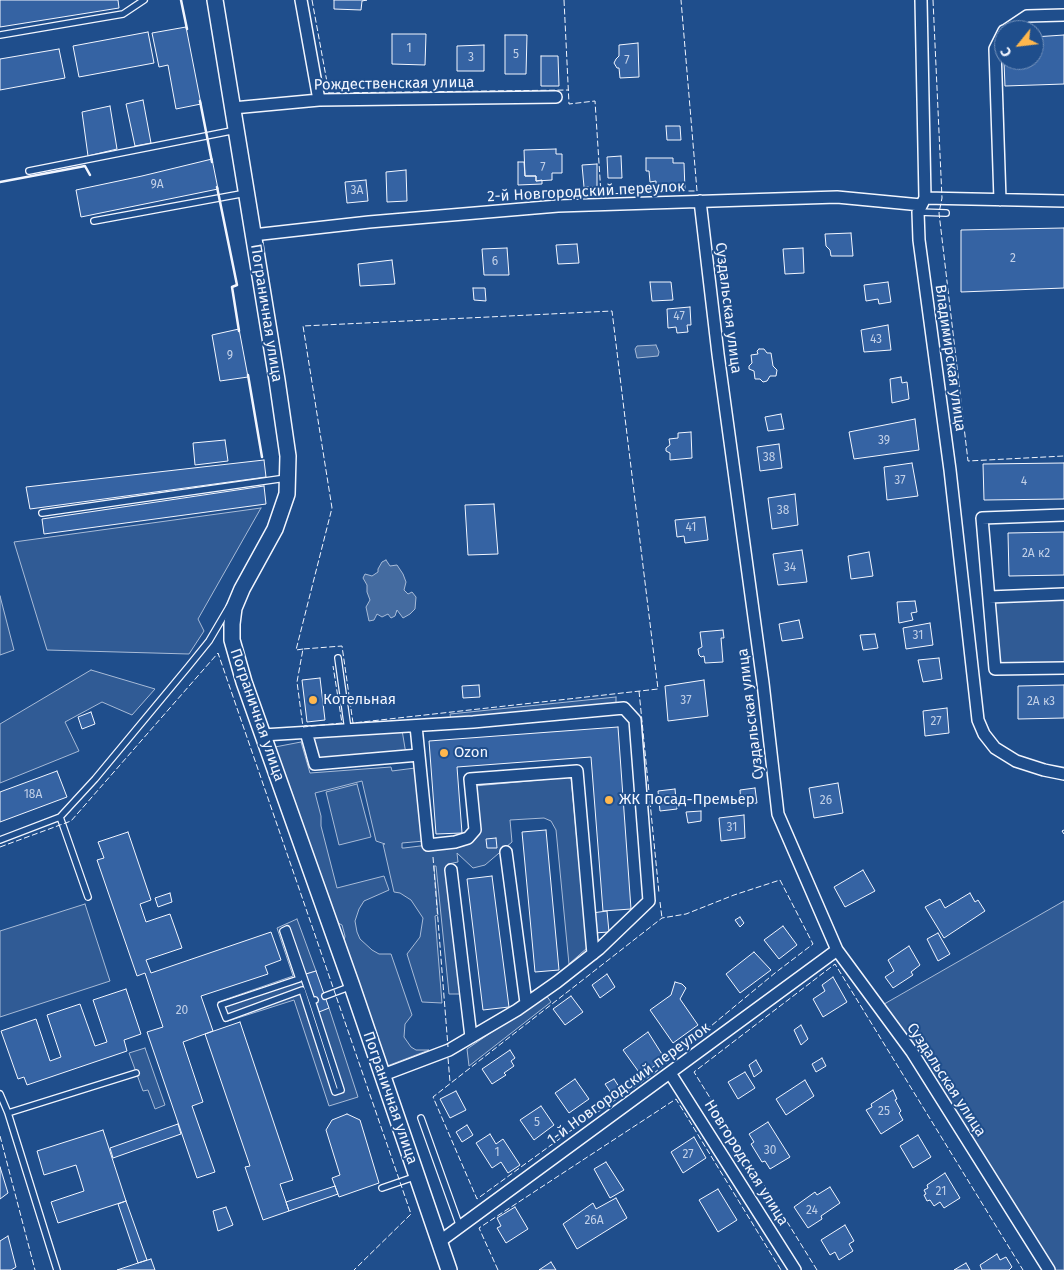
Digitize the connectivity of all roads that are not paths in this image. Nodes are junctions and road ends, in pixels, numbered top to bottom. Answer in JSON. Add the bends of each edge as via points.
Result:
{"nodes":[{"id":1,"x":144,"y":0,"type":"edge"},
{"id":2,"x":215,"y":0,"type":"edge"},
{"id":3,"x":301,"y":0,"type":"edge"},
{"id":4,"x":921,"y":0,"type":"edge"},
{"id":5,"x":1064,"y":15,"type":"edge"},
{"id":6,"x":1021,"y":20,"type":"edge"},
{"id":7,"x":0,"y":35,"type":"edge"},
{"id":8,"x":996,"y":70,"type":"edge"},
{"id":9,"x":556,"y":98,"type":"dead end"},
{"id":10,"x":319,"y":100,"type":"junction"},
{"id":11,"x":233,"y":108,"type":"junction"},
{"id":12,"x":236,"y":130,"type":"junction"},
{"id":13,"x":29,"y":172,"type":"dead end"},
{"id":14,"x":246,"y":193,"type":"junction"},
{"id":15,"x":1000,"y":200,"type":"junction"},
{"id":16,"x":700,"y":201,"type":"junction"},
{"id":17,"x":1064,"y":201,"type":"edge"},
{"id":18,"x":921,"y":205,"type":"junction"},
{"id":19,"x":946,"y":213,"type":"dead end"},
{"id":20,"x":94,"y":221,"type":"dead end"},
{"id":21,"x":253,"y":235,"type":"junction"},
{"id":22,"x":288,"y":478,"type":"junction"},
{"id":23,"x":42,"y":513,"type":"dead end"},
{"id":24,"x":1064,"y":515,"type":"edge"},
{"id":25,"x":242,"y":589,"type":"junction"},
{"id":26,"x":1064,"y":594,"type":"edge"},
{"id":27,"x":989,"y":597,"type":"junction"},
{"id":28,"x":338,"y":658,"type":"dead end"},
{"id":29,"x":1064,"y":668,"type":"edge"},
{"id":30,"x":416,"y":726,"type":"junction"},
{"id":31,"x":348,"y":730,"type":"junction"},
{"id":32,"x":306,"y":732,"type":"junction"},
{"id":33,"x":263,"y":736,"type":"junction"},
{"id":34,"x":419,"y":755,"type":"junction"},
{"id":35,"x":1064,"y":774,"type":"edge"},
{"id":36,"x":60,"y":817,"type":"junction"},
{"id":37,"x":0,"y":840,"type":"edge"},
{"id":38,"x":506,"y":852,"type":"dead end"},
{"id":39,"x":451,"y":870,"type":"dead end"},
{"id":40,"x":88,"y":897,"type":"dead end"},
{"id":41,"x":837,"y":950,"type":"junction"},
{"id":42,"x":593,"y":954,"type":"junction"},
{"id":43,"x":352,"y":986,"type":"junction"},
{"id":44,"x":325,"y":996,"type":"dead end"},
{"id":45,"x":314,"y":1000,"type":"joint"},
{"id":46,"x":526,"y":1003,"type":"junction"},
{"id":47,"x":471,"y":1037,"type":"junction"},
{"id":48,"x":136,"y":1072,"type":"dead end"},
{"id":49,"x":670,"y":1072,"type":"junction"},
{"id":50,"x":383,"y":1075,"type":"junction"},
{"id":51,"x":0,"y":1094,"type":"edge"},
{"id":52,"x":8,"y":1113,"type":"junction"},
{"id":53,"x":421,"y":1118,"type":"dead end"},
{"id":54,"x":417,"y":1176,"type":"junction"},
{"id":55,"x":382,"y":1188,"type":"dead end"},
{"id":56,"x":460,"y":1227,"type":"junction"},
{"id":57,"x":439,"y":1242,"type":"junction"},
{"id":58,"x":57,"y":1270,"type":"edge"},
{"id":59,"x":449,"y":1270,"type":"edge"},
{"id":60,"x":795,"y":1270,"type":"edge"},
{"id":61,"x":1049,"y":1270,"type":"edge"}],
"edges":[{"from":1,"to":7,"type":"lane","via":[[123,14]]},
{"from":2,"to":11,"type":"street","name":"Пограничная улица"},
{"from":3,"to":10,"type":"street"},
{"from":4,"to":18,"type":"street","name":"Владимирская улица"},
{"from":5,"to":6,"type":"street","via":[[1027,16]]},
{"from":8,"to":15,"type":"street"},
{"from":9,"to":10,"type":"street","name":"Рождественская улица"},
{"from":10,"to":11,"type":"street","name":"Рождественская улица"},
{"from":11,"to":12,"type":"street","name":"Пограничная улица"},
{"from":12,"to":13,"type":"lane"},
{"from":12,"to":14,"type":"street","name":"Пограничная улица"},
{"from":14,"to":20,"type":"lane"},
{"from":14,"to":21,"type":"street","name":"Пограничная улица"},
{"from":15,"to":17,"type":"street","name":"2-й Новгородский переулок"},
{"from":15,"to":18,"type":"street","name":"2-й Новгородский переулок"},
{"from":16,"to":18,"type":"street","name":"2-й Новгородский переулок","via":[[838,197]]},
{"from":16,"to":21,"type":"street","name":"2-й Новгородский переулок","via":[[558,206]]},
{"from":16,"to":41,"type":"street","name":"Суздальская улица","via":[[778,814]]},
{"from":18,"to":19,"type":"lane"},
{"from":18,"to":35,"type":"street","name":"Владимирская улица","via":[[919,240],[950,470],[978,720],[995,748],[1016,761]]},
{"from":21,"to":22,"type":"street","name":"Пограничная улица","via":[[288,456]]},
{"from":22,"to":23,"type":"lane"},
{"from":22,"to":25,"type":"street","name":"Пограничная улица","via":[[287,494],[274,529]]},
{"from":24,"to":27,"type":"street","via":[[982,518]]},
{"from":25,"to":33,"type":"street","name":"Пограничная улица","via":[[234,608],[232,640]]},
{"from":25,"to":36,"type":"lane","via":[[209,641]]},
{"from":26,"to":27,"type":"street"},
{"from":27,"to":29,"type":"street","via":[[995,669]]},
{"from":28,"to":31,"type":"lane"},
{"from":30,"to":31,"type":"street"},
{"from":30,"to":34,"type":"street"},
{"from":30,"to":42,"type":"street","via":[[624,708],[636,720],[649,901]]},
{"from":31,"to":32,"type":"street"},
{"from":32,"to":33,"type":"street"},
{"from":32,"to":34,"type":"street","via":[[314,764]]},
{"from":33,"to":43,"type":"street","name":"Пограничная улица"},
{"from":34,"to":42,"type":"street","via":[[428,845],[468,838],[474,830],[470,779],[577,771]]},
{"from":36,"to":37,"type":"lane"},
{"from":36,"to":40,"type":"lane"},
{"from":38,"to":46,"type":"street"},
{"from":39,"to":47,"type":"street"},
{"from":41,"to":49,"type":"street","name":"1-й Новгородский переулок"},
{"from":41,"to":61,"type":"street","name":"Суздальская улица","via":[[912,1052]]},
{"from":42,"to":46,"type":"street"},
{"from":43,"to":44,"type":"lane"},
{"from":43,"to":50,"type":"street","name":"Пограничная улица"},
{"from":45,"to":45,"type":"lane","via":[[287,929],[283,931],[299,979],[221,1005],[226,1018],[302,990],[335,1092],[341,1090]]},
{"from":46,"to":47,"type":"street"},
{"from":47,"to":50,"type":"street","via":[[450,1050]]},
{"from":48,"to":52,"type":"lane"},
{"from":49,"to":56,"type":"street","name":"1-й Новгородский переулок"},
{"from":49,"to":60,"type":"street","name":"Новгородская улица"},
{"from":50,"to":54,"type":"street","name":"Пограничная улица"},
{"from":51,"to":52,"type":"lane"},
{"from":52,"to":58,"type":"lane"},
{"from":53,"to":56,"type":"lane"},
{"from":54,"to":55,"type":"lane"},
{"from":54,"to":57,"type":"street","name":"Пограничная улица"},
{"from":56,"to":57,"type":"street","name":"1-й Новгородский переулок"},
{"from":57,"to":59,"type":"street","name":"Пограничная улица"}]}
